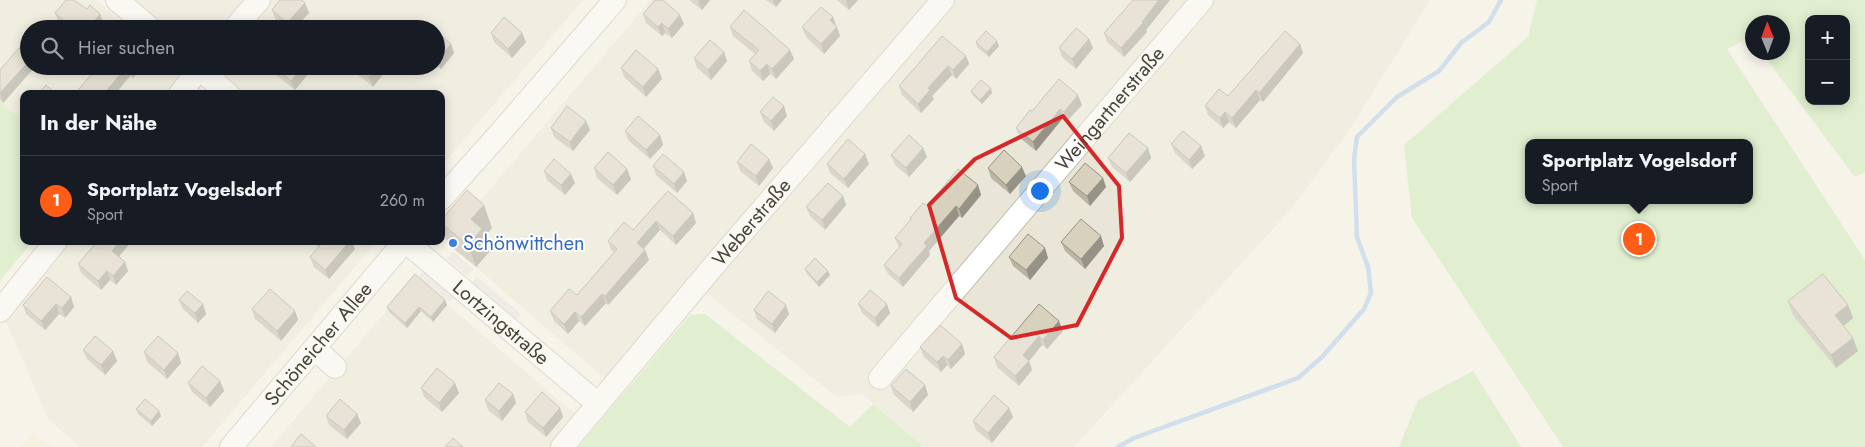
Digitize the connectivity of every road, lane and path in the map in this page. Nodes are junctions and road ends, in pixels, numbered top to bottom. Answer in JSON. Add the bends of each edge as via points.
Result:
{"nodes":[{"id":1,"x":117,"y":0,"type":"edge"},
{"id":2,"x":258,"y":0,"type":"edge"},
{"id":3,"x":614,"y":0,"type":"edge"},
{"id":4,"x":943,"y":0,"type":"edge"},
{"id":5,"x":1202,"y":0,"type":"edge"},
{"id":6,"x":140,"y":20,"type":"edge"},
{"id":7,"x":241,"y":20,"type":"edge"},
{"id":8,"x":193,"y":75,"type":"edge"},
{"id":9,"x":208,"y":75,"type":"edge"},
{"id":10,"x":183,"y":90,"type":"edge"},
{"id":11,"x":224,"y":90,"type":"edge"},
{"id":12,"x":445,"y":195,"type":"edge"},
{"id":13,"x":53,"y":245,"type":"edge"},
{"id":14,"x":402,"y":245,"type":"edge"},
{"id":15,"x":410,"y":245,"type":"edge"},
{"id":16,"x":0,"y":311,"type":"edge"},
{"id":17,"x":314,"y":350,"type":"junction"},
{"id":18,"x":336,"y":366,"type":"dead end"},
{"id":19,"x":880,"y":378,"type":"dead end"},
{"id":20,"x":598,"y":404,"type":"junction"},
{"id":21,"x":231,"y":447,"type":"edge"},
{"id":22,"x":562,"y":447,"type":"edge"}],
"edges":[{"from":1,"to":6,"type":"street"},
{"from":2,"to":7,"type":"street"},
{"from":3,"to":12,"type":"street"},
{"from":4,"to":20,"type":"street","name":"Weberstraße"},
{"from":5,"to":19,"type":"street","name":"Weingartnerstraße"},
{"from":8,"to":10,"type":"street"},
{"from":9,"to":11,"type":"street"},
{"from":13,"to":16,"type":"street"},
{"from":14,"to":17,"type":"street","name":"Schöneicher Allee"},
{"from":15,"to":20,"type":"street","name":"Lortzingstraße"},
{"from":17,"to":18,"type":"street"},
{"from":17,"to":21,"type":"street","name":"Schöneicher Allee"},
{"from":20,"to":22,"type":"street","name":"Weberstraße"}]}
